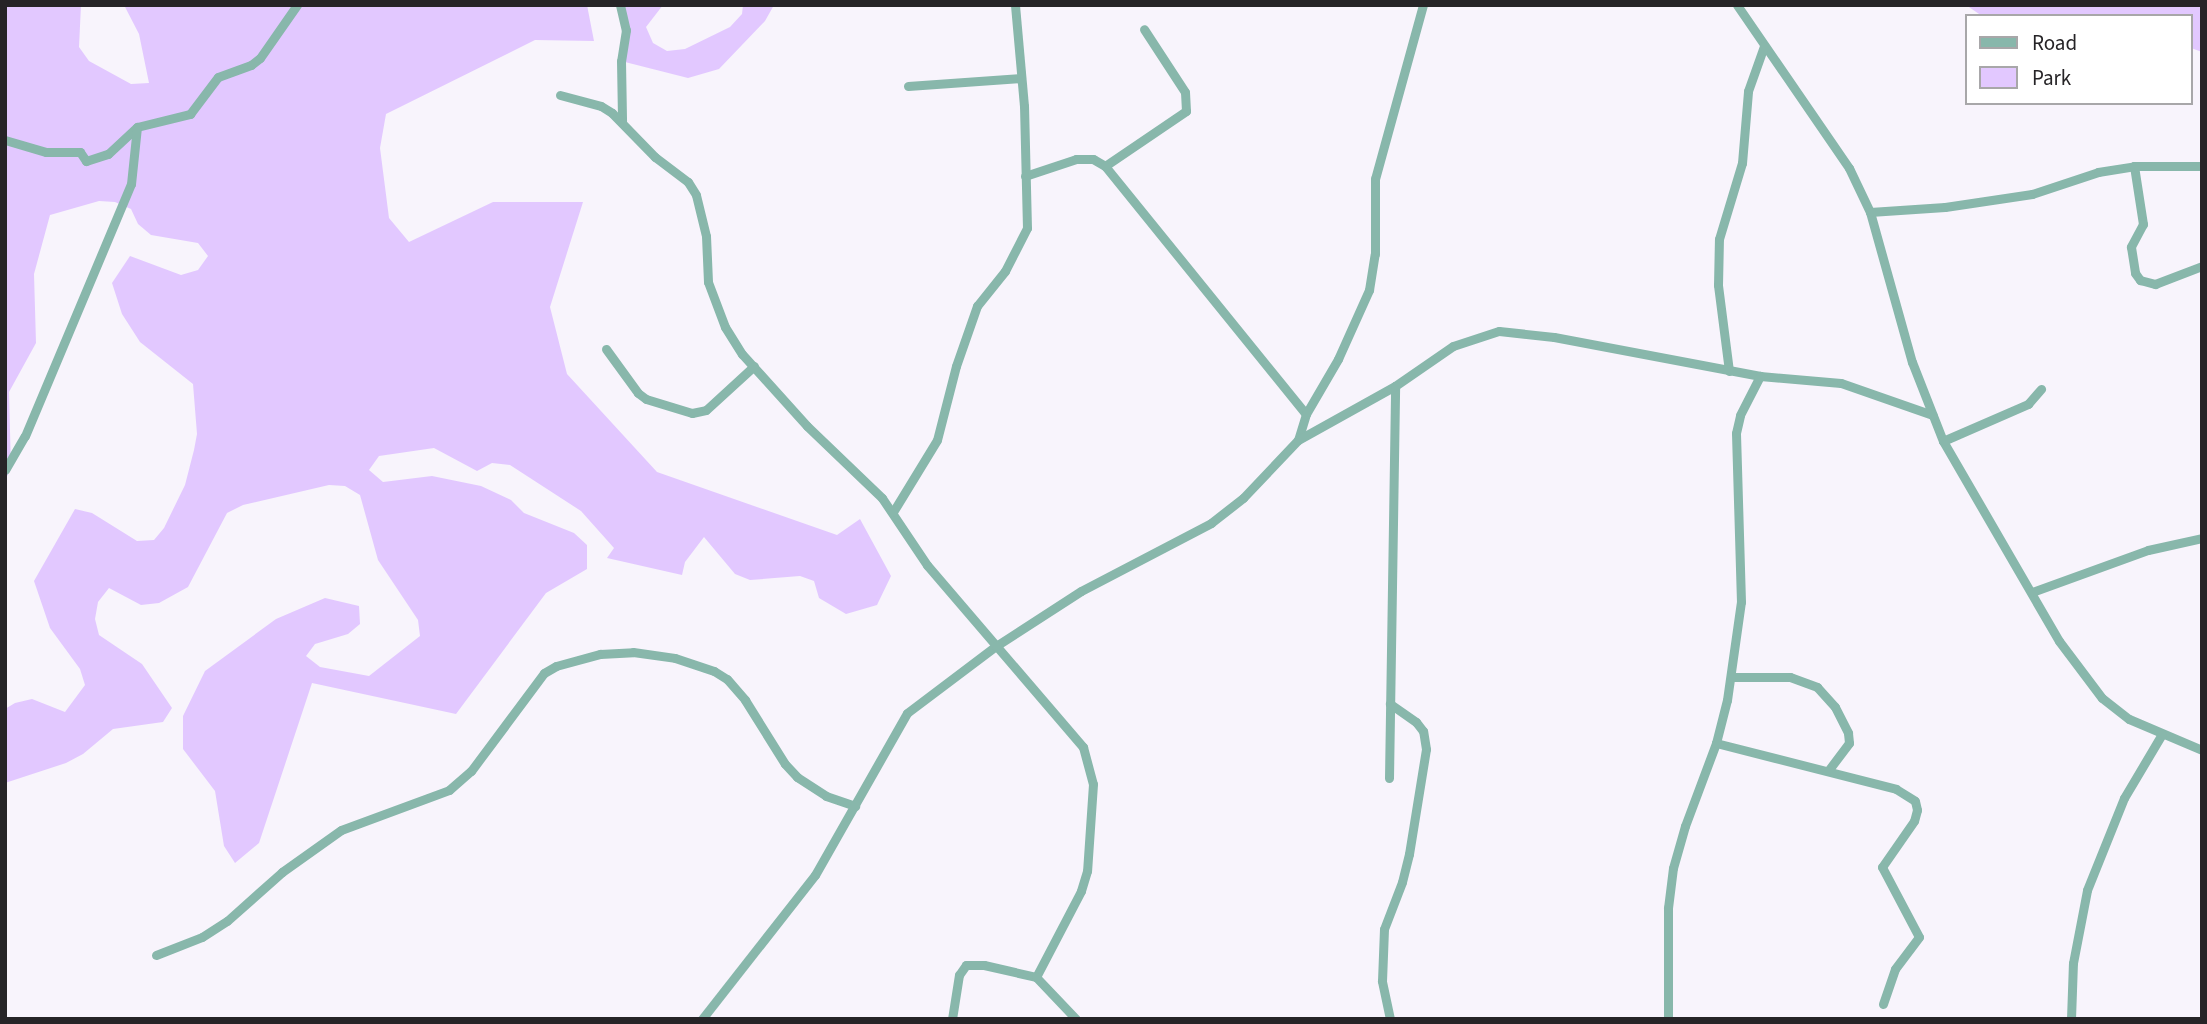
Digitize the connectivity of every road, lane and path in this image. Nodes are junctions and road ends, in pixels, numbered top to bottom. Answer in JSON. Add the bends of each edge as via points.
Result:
{"nodes":[{"id":1,"x":297,"y":5,"type":"edge"},
{"id":2,"x":620,"y":5,"type":"edge"},
{"id":3,"x":1016,"y":5,"type":"edge"},
{"id":4,"x":1423,"y":5,"type":"edge"},
{"id":5,"x":1737,"y":5,"type":"edge"},
{"id":6,"x":1144,"y":29,"type":"dead end"},
{"id":7,"x":1764,"y":46,"type":"junction"},
{"id":8,"x":1021,"y":78,"type":"junction"},
{"id":9,"x":908,"y":86,"type":"dead end"},
{"id":10,"x":560,"y":95,"type":"dead end"},
{"id":11,"x":622,"y":121,"type":"junction"},
{"id":12,"x":136,"y":127,"type":"junction"},
{"id":13,"x":5,"y":140,"type":"edge"},
{"id":14,"x":1105,"y":166,"type":"junction"},
{"id":15,"x":2134,"y":166,"type":"junction"},
{"id":16,"x":2202,"y":166,"type":"edge"},
{"id":17,"x":1025,"y":176,"type":"junction"},
{"id":18,"x":1870,"y":212,"type":"junction"},
{"id":19,"x":2202,"y":267,"type":"edge"},
{"id":20,"x":606,"y":349,"type":"dead end"},
{"id":21,"x":754,"y":366,"type":"junction"},
{"id":22,"x":1729,"y":371,"type":"junction"},
{"id":23,"x":1760,"y":376,"type":"junction"},
{"id":24,"x":1395,"y":386,"type":"junction"},
{"id":25,"x":2041,"y":389,"type":"dead end"},
{"id":26,"x":1306,"y":414,"type":"junction"},
{"id":27,"x":1933,"y":415,"type":"junction"},
{"id":28,"x":1298,"y":440,"type":"junction"},
{"id":29,"x":1943,"y":441,"type":"junction"},
{"id":30,"x":5,"y":470,"type":"edge"},
{"id":31,"x":893,"y":512,"type":"junction"},
{"id":32,"x":2202,"y":538,"type":"edge"},
{"id":33,"x":2032,"y":593,"type":"junction"},
{"id":34,"x":996,"y":646,"type":"junction"},
{"id":35,"x":1731,"y":677,"type":"junction"},
{"id":36,"x":1390,"y":704,"type":"junction"},
{"id":37,"x":2162,"y":734,"type":"junction"},
{"id":38,"x":1716,"y":743,"type":"junction"},
{"id":39,"x":2202,"y":750,"type":"edge"},
{"id":40,"x":1829,"y":771,"type":"junction"},
{"id":41,"x":1389,"y":778,"type":"dead end"},
{"id":42,"x":855,"y":806,"type":"junction"},
{"id":43,"x":156,"y":955,"type":"dead end"},
{"id":44,"x":1036,"y":977,"type":"junction"},
{"id":45,"x":1883,"y":1004,"type":"dead end"},
{"id":46,"x":702,"y":1019,"type":"edge"},
{"id":47,"x":953,"y":1019,"type":"edge"},
{"id":48,"x":1076,"y":1019,"type":"edge"},
{"id":49,"x":1390,"y":1019,"type":"edge"},
{"id":50,"x":1668,"y":1019,"type":"edge"},
{"id":51,"x":2071,"y":1019,"type":"edge"}],
"edges":[{"from":1,"to":12,"type":"street","via":[[260,58],[218,78],[190,114]]},
{"from":2,"to":11,"type":"street","via":[[626,30],[621,61]]},
{"from":3,"to":8,"type":"street"},
{"from":4,"to":26,"type":"street","via":[[1375,179],[1375,254],[1369,290],[1338,359]]},
{"from":5,"to":7,"type":"street"},
{"from":6,"to":14,"type":"street","via":[[1185,92],[1186,111]]},
{"from":7,"to":18,"type":"street","via":[[1849,168]]},
{"from":7,"to":22,"type":"street","via":[[1748,91],[1742,163],[1719,239],[1718,285]]},
{"from":8,"to":9,"type":"street"},
{"from":8,"to":17,"type":"street"},
{"from":10,"to":11,"type":"street","via":[[601,106]]},
{"from":11,"to":21,"type":"street","via":[[692,188],[706,236],[708,282],[725,327]]},
{"from":12,"to":13,"type":"street","via":[[108,154],[86,161],[80,152],[46,152]]},
{"from":12,"to":30,"type":"street","via":[[131,184],[25,436]]},
{"from":14,"to":17,"type":"street","via":[[1093,159],[1076,159]]},
{"from":14,"to":26,"type":"street"},
{"from":15,"to":16,"type":"street"},
{"from":15,"to":18,"type":"street","via":[[2098,172],[2039,193]]},
{"from":15,"to":19,"type":"street","via":[[2143,224],[2131,247],[2135,273],[2140,280],[2155,284]]},
{"from":17,"to":31,"type":"street","via":[[1028,221],[1024,237],[977,306],[937,440]]},
{"from":18,"to":27,"type":"street","via":[[1912,362]]},
{"from":20,"to":21,"type":"street","via":[[646,399],[692,413],[706,410]]},
{"from":21,"to":31,"type":"street"},
{"from":22,"to":23,"type":"street"},
{"from":22,"to":24,"type":"street","via":[[1554,337],[1499,331],[1453,346]]},
{"from":23,"to":27,"type":"street","via":[[1841,383]]},
{"from":23,"to":35,"type":"street","via":[[1736,433],[1741,601]]},
{"from":24,"to":28,"type":"street"},
{"from":24,"to":36,"type":"street"},
{"from":25,"to":29,"type":"street","via":[[2028,404]]},
{"from":26,"to":28,"type":"street"},
{"from":27,"to":29,"type":"street"},
{"from":28,"to":34,"type":"street","via":[[1243,498],[1211,523],[1081,591]]},
{"from":29,"to":33,"type":"street"},
{"from":31,"to":34,"type":"street","via":[[927,565]]},
{"from":32,"to":33,"type":"street","via":[[2148,550]]},
{"from":33,"to":37,"type":"street","via":[[2065,651],[2102,698],[2129,719]]},
{"from":34,"to":42,"type":"street","via":[[907,713]]},
{"from":34,"to":44,"type":"street","via":[[1077,736],[1093,784],[1091,853],[1082,891]]},
{"from":35,"to":38,"type":"street"},
{"from":35,"to":40,"type":"street","via":[[1790,677],[1817,687],[1848,733],[1849,743]]},
{"from":36,"to":41,"type":"street"},
{"from":36,"to":49,"type":"street","via":[[1416,722],[1426,749],[1407,863],[1384,929],[1382,981]]},
{"from":37,"to":39,"type":"street"},
{"from":37,"to":51,"type":"street","via":[[2124,798],[2087,890],[2073,963]]},
{"from":38,"to":40,"type":"street"},
{"from":38,"to":50,"type":"street","via":[[1673,868],[1668,908]]},
{"from":40,"to":45,"type":"street","via":[[1896,789],[1915,801],[1914,821],[1882,867],[1919,937],[1895,970]]},
{"from":42,"to":43,"type":"street","via":[[826,796],[797,777],[745,700],[714,671],[675,658],[633,652],[600,654],[544,673],[471,771],[449,790],[341,830],[292,864],[227,921],[202,937]]},
{"from":42,"to":46,"type":"street","via":[[815,875]]},
{"from":44,"to":47,"type":"street","via":[[966,965],[958,975]]},
{"from":44,"to":48,"type":"street"}]}
